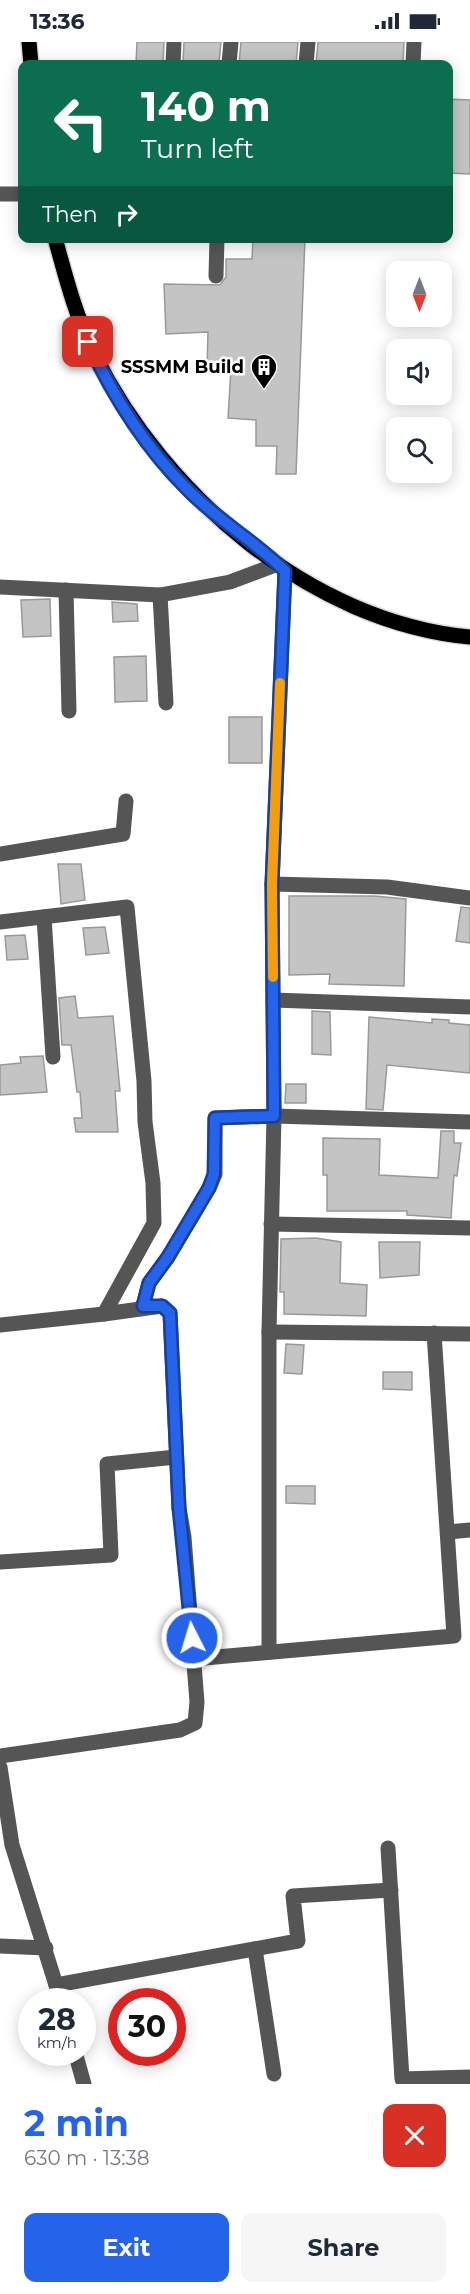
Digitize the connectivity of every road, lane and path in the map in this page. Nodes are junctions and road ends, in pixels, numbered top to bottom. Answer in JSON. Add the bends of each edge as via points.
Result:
{"nodes":[{"id":1,"x":29,"y":42,"type":"edge"},
{"id":2,"x":174,"y":42,"type":"edge"},
{"id":3,"x":231,"y":42,"type":"edge"},
{"id":4,"x":308,"y":42,"type":"edge"},
{"id":5,"x":414,"y":42,"type":"edge"},
{"id":6,"x":31,"y":60,"type":"edge"},
{"id":7,"x":173,"y":60,"type":"edge"},
{"id":8,"x":229,"y":60,"type":"edge"},
{"id":9,"x":306,"y":60,"type":"edge"},
{"id":10,"x":413,"y":60,"type":"edge"},
{"id":11,"x":18,"y":194,"type":"edge"},
{"id":12,"x":0,"y":195,"type":"edge"},
{"id":13,"x":56,"y":243,"type":"edge"},
{"id":14,"x":217,"y":243,"type":"edge"},
{"id":15,"x":216,"y":276,"type":"dead end"},
{"id":16,"x":282,"y":567,"type":"junction"},
{"id":17,"x":0,"y":587,"type":"edge"},
{"id":18,"x":66,"y":590,"type":"junction"},
{"id":19,"x":160,"y":595,"type":"junction"},
{"id":20,"x":470,"y":637,"type":"edge"},
{"id":21,"x":166,"y":704,"type":"dead end"},
{"id":22,"x":69,"y":711,"type":"dead end"},
{"id":23,"x":126,"y":801,"type":"dead end"},
{"id":24,"x":0,"y":854,"type":"edge"},
{"id":25,"x":272,"y":884,"type":"junction"},
{"id":26,"x":470,"y":898,"type":"edge"},
{"id":27,"x":44,"y":917,"type":"junction"},
{"id":28,"x":0,"y":922,"type":"edge"},
{"id":29,"x":273,"y":1000,"type":"junction"},
{"id":30,"x":470,"y":1007,"type":"edge"},
{"id":31,"x":53,"y":1057,"type":"dead end"},
{"id":32,"x":274,"y":1116,"type":"junction"},
{"id":33,"x":470,"y":1122,"type":"edge"},
{"id":34,"x":272,"y":1224,"type":"junction"},
{"id":35,"x":470,"y":1228,"type":"edge"},
{"id":36,"x":143,"y":1306,"type":"junction"},
{"id":37,"x":104,"y":1314,"type":"junction"},
{"id":38,"x":0,"y":1325,"type":"edge"},
{"id":39,"x":269,"y":1332,"type":"junction"},
{"id":40,"x":434,"y":1333,"type":"junction"},
{"id":41,"x":470,"y":1334,"type":"edge"},
{"id":42,"x":176,"y":1457,"type":"junction"},
{"id":43,"x":470,"y":1530,"type":"edge"},
{"id":44,"x":448,"y":1532,"type":"junction"},
{"id":45,"x":0,"y":1562,"type":"edge"},
{"id":46,"x":270,"y":1652,"type":"junction"},
{"id":47,"x":193,"y":1659,"type":"junction"},
{"id":48,"x":0,"y":1756,"type":"edge"},
{"id":49,"x":0,"y":1767,"type":"edge"},
{"id":50,"x":388,"y":1848,"type":"dead end"},
{"id":51,"x":391,"y":1890,"type":"junction"},
{"id":52,"x":0,"y":1946,"type":"edge"},
{"id":53,"x":46,"y":1947,"type":"junction"},
{"id":54,"x":255,"y":1949,"type":"junction"},
{"id":55,"x":56,"y":1985,"type":"junction"},
{"id":56,"x":57,"y":1988,"type":"edge"},
{"id":57,"x":77,"y":2066,"type":"edge"},
{"id":58,"x":274,"y":2074,"type":"dead end"},
{"id":59,"x":470,"y":2077,"type":"edge"},
{"id":60,"x":79,"y":2081,"type":"edge"}],
"edges":[{"from":1,"to":6,"type":"main road"},
{"from":2,"to":7,"type":"street"},
{"from":3,"to":8,"type":"street"},
{"from":4,"to":9,"type":"street"},
{"from":5,"to":10,"type":"street"},
{"from":11,"to":12,"type":"street"},
{"from":13,"to":16,"type":"main road","via":[[82,329],[135,424],[187,490]]},
{"from":14,"to":15,"type":"street"},
{"from":16,"to":19,"type":"street"},
{"from":16,"to":20,"type":"main road","via":[[326,594],[381,618],[428,632]]},
{"from":16,"to":25,"type":"street"},
{"from":17,"to":18,"type":"street"},
{"from":18,"to":19,"type":"street"},
{"from":18,"to":22,"type":"street"},
{"from":19,"to":21,"type":"street"},
{"from":23,"to":24,"type":"street","via":[[123,834]]},
{"from":25,"to":26,"type":"street","via":[[387,887]]},
{"from":25,"to":29,"type":"street"},
{"from":27,"to":28,"type":"street"},
{"from":27,"to":31,"type":"street"},
{"from":27,"to":37,"type":"street","via":[[127,907],[154,1223]]},
{"from":29,"to":30,"type":"street"},
{"from":29,"to":32,"type":"street"},
{"from":32,"to":33,"type":"street"},
{"from":32,"to":34,"type":"street"},
{"from":32,"to":36,"type":"street","via":[[215,1118],[214,1174],[209,1188],[149,1283]]},
{"from":34,"to":35,"type":"street"},
{"from":34,"to":39,"type":"street"},
{"from":36,"to":37,"type":"street"},
{"from":36,"to":42,"type":"street","via":[[162,1306],[170,1313]]},
{"from":37,"to":38,"type":"street"},
{"from":39,"to":40,"type":"street"},
{"from":39,"to":46,"type":"street"},
{"from":40,"to":41,"type":"street"},
{"from":40,"to":44,"type":"street"},
{"from":42,"to":45,"type":"street","via":[[107,1464],[111,1555]]},
{"from":42,"to":47,"type":"street"},
{"from":43,"to":44,"type":"street"},
{"from":44,"to":46,"type":"street","via":[[454,1636]]},
{"from":46,"to":47,"type":"street"},
{"from":47,"to":48,"type":"street","via":[[195,1723],[180,1730]]},
{"from":49,"to":53,"type":"street","via":[[12,1845]]},
{"from":50,"to":51,"type":"street"},
{"from":51,"to":54,"type":"street","via":[[293,1896],[298,1941]]},
{"from":51,"to":59,"type":"street","via":[[402,2079]]},
{"from":52,"to":53,"type":"street"},
{"from":53,"to":55,"type":"street"},
{"from":54,"to":55,"type":"street"},
{"from":54,"to":58,"type":"street"},
{"from":55,"to":56,"type":"street"},
{"from":57,"to":60,"type":"street"}]}
